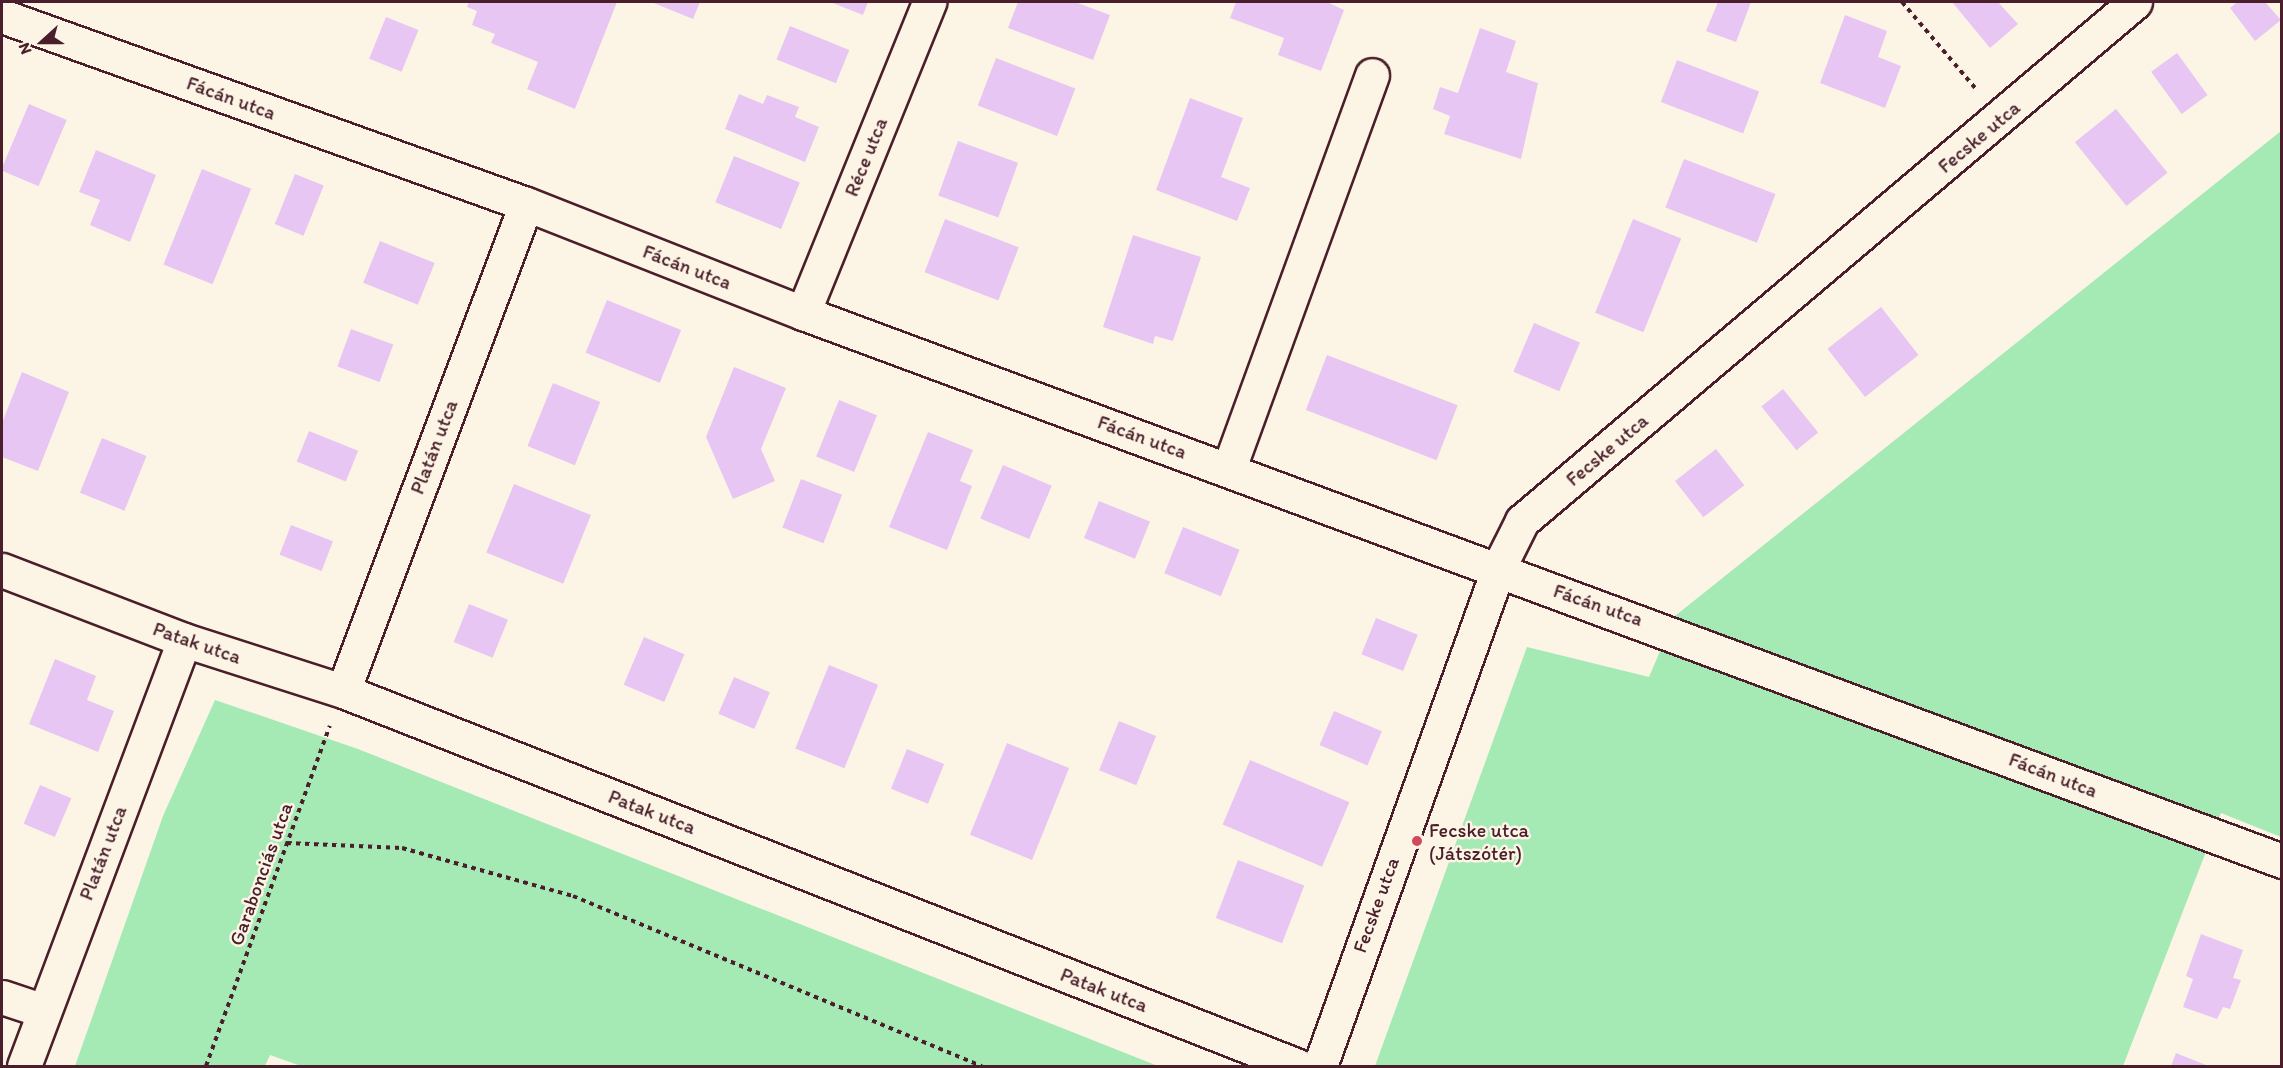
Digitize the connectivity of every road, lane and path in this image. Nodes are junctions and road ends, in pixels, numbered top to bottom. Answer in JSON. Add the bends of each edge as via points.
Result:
{"nodes":[{"id":1,"x":929,"y":2,"type":"edge"},
{"id":2,"x":1902,"y":2,"type":"edge"},
{"id":3,"x":2135,"y":2,"type":"edge"},
{"id":4,"x":2,"y":16,"type":"edge"},
{"id":5,"x":1372,"y":75,"type":"dead end"},
{"id":6,"x":2002,"y":118,"type":"junction"},
{"id":7,"x":526,"y":204,"type":"junction"},
{"id":8,"x":803,"y":313,"type":"junction"},
{"id":9,"x":1228,"y":468,"type":"junction"},
{"id":10,"x":1499,"y":567,"type":"junction"},
{"id":11,"x":2,"y":570,"type":"edge"},
{"id":12,"x":184,"y":640,"type":"junction"},
{"id":13,"x":343,"y":691,"type":"junction"},
{"id":14,"x":287,"y":843,"type":"junction"},
{"id":15,"x":2282,"y":861,"type":"edge"},
{"id":16,"x":2,"y":997,"type":"edge"},
{"id":17,"x":44,"y":1011,"type":"junction"},
{"id":18,"x":24,"y":1066,"type":"edge"},
{"id":19,"x":206,"y":1066,"type":"edge"},
{"id":20,"x":982,"y":1066,"type":"edge"},
{"id":21,"x":1298,"y":1066,"type":"edge"},
{"id":22,"x":1320,"y":1066,"type":"edge"}],
"edges":[{"from":1,"to":8,"type":"street","name":"Réce utca"},
{"from":2,"to":6,"type":"path"},
{"from":3,"to":6,"type":"street","name":"Fecske utca"},
{"from":4,"to":7,"type":"street","name":"Fácán utca"},
{"from":5,"to":9,"type":"street"},
{"from":6,"to":10,"type":"street","name":"Fecske utca","via":[[1522,521]]},
{"from":7,"to":8,"type":"street","name":"Fácán utca"},
{"from":7,"to":13,"type":"street","name":"Platán utca"},
{"from":8,"to":9,"type":"street","name":"Fácán utca"},
{"from":9,"to":10,"type":"street","name":"Fácán utca"},
{"from":10,"to":15,"type":"street","name":"Fácán utca"},
{"from":10,"to":22,"type":"street","name":"Fecske utca"},
{"from":11,"to":12,"type":"street","name":"Patak utca"},
{"from":12,"to":13,"type":"street","name":"Patak utca"},
{"from":12,"to":17,"type":"street","name":"Platán utca"},
{"from":13,"to":14,"type":"path","name":"Garabonciás utca"},
{"from":13,"to":21,"type":"street","name":"Patak utca"},
{"from":14,"to":19,"type":"path","name":"Garabonciás utca"},
{"from":14,"to":20,"type":"path","via":[[402,848],[573,896]]},
{"from":16,"to":17,"type":"street"},
{"from":17,"to":18,"type":"street","name":"Platán utca"}]}
